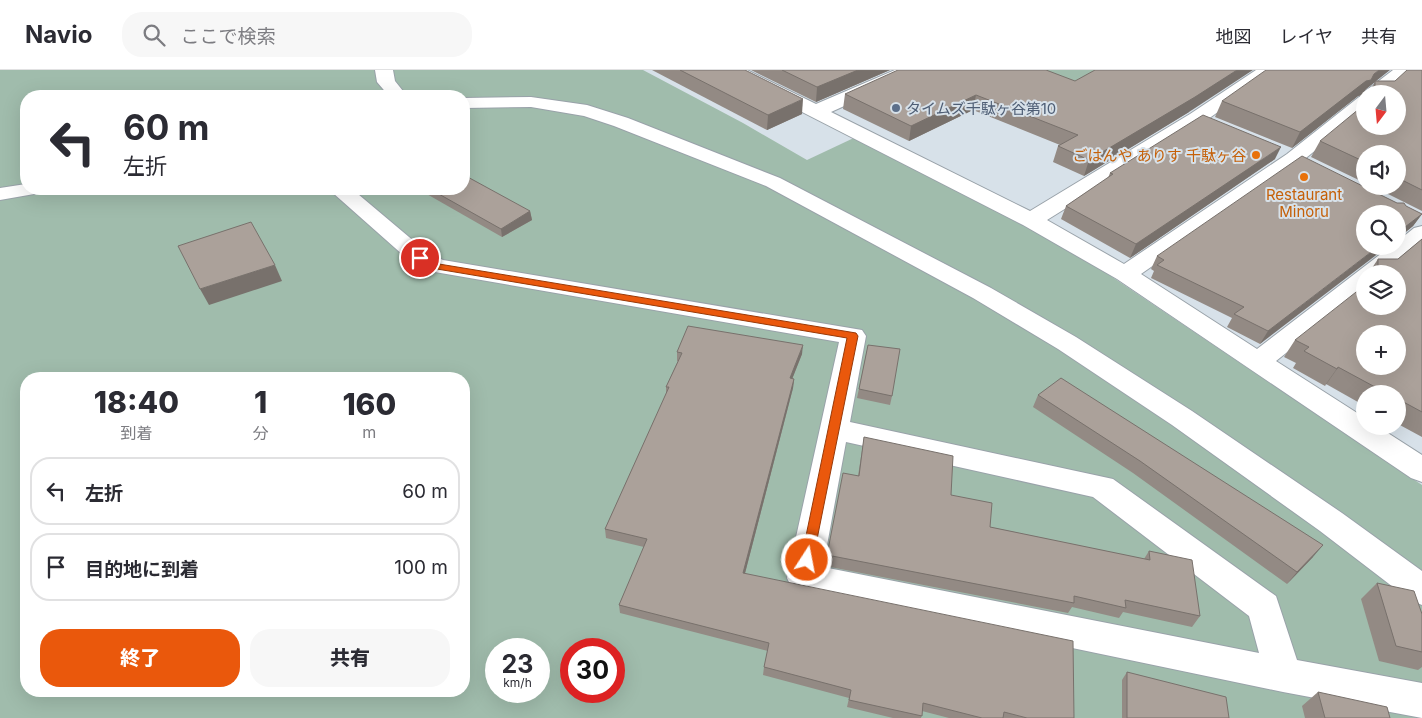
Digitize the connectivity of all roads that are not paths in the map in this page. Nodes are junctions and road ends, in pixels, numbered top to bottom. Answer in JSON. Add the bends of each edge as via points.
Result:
{"nodes":[{"id":1,"x":384,"y":70,"type":"edge"},
{"id":2,"x":734,"y":70,"type":"edge"},
{"id":3,"x":909,"y":70,"type":"edge"},
{"id":4,"x":1267,"y":70,"type":"edge"},
{"id":5,"x":1404,"y":70,"type":"edge"},
{"id":6,"x":1385,"y":85,"type":"edge"},
{"id":7,"x":393,"y":90,"type":"edge"},
{"id":8,"x":470,"y":102,"type":"edge"},
{"id":9,"x":1356,"y":108,"type":"edge"},
{"id":10,"x":817,"y":111,"type":"junction"},
{"id":11,"x":20,"y":191,"type":"edge"},
{"id":12,"x":0,"y":194,"type":"edge"},
{"id":13,"x":347,"y":195,"type":"edge"},
{"id":14,"x":1031,"y":220,"type":"junction"},
{"id":15,"x":1419,"y":224,"type":"edge"},
{"id":16,"x":1379,"y":265,"type":"edge"},
{"id":17,"x":1125,"y":274,"type":"junction"},
{"id":18,"x":1356,"y":285,"type":"edge"},
{"id":19,"x":1258,"y":362,"type":"junction"},
{"id":20,"x":834,"y":429,"type":"junction"},
{"id":21,"x":1422,"y":470,"type":"edge"},
{"id":22,"x":1422,"y":590,"type":"edge"},
{"id":23,"x":1284,"y":675,"type":"junction"},
{"id":24,"x":1422,"y":701,"type":"edge"}],
"edges":[{"from":1,"to":7,"type":"street","via":[[386,82]]},
{"from":2,"to":10,"type":"street"},
{"from":3,"to":10,"type":"street"},
{"from":4,"to":14,"type":"street","via":[[1206,121]]},
{"from":5,"to":6,"type":"street"},
{"from":8,"to":22,"type":"street","via":[[531,102],[587,111],[773,182],[982,293],[1067,343],[1252,467]]},
{"from":9,"to":17,"type":"street","via":[[1294,159]]},
{"from":10,"to":14,"type":"street"},
{"from":11,"to":12,"type":"street"},
{"from":13,"to":20,"type":"street","via":[[420,258],[437,266],[852,336]]},
{"from":14,"to":17,"type":"street"},
{"from":15,"to":16,"type":"street"},
{"from":17,"to":19,"type":"street"},
{"from":18,"to":19,"type":"street"},
{"from":19,"to":21,"type":"street"},
{"from":20,"to":23,"type":"street","via":[[1102,487],[1264,607]]},
{"from":20,"to":23,"type":"street","via":[[804,578]]},
{"from":23,"to":24,"type":"street"}]}
